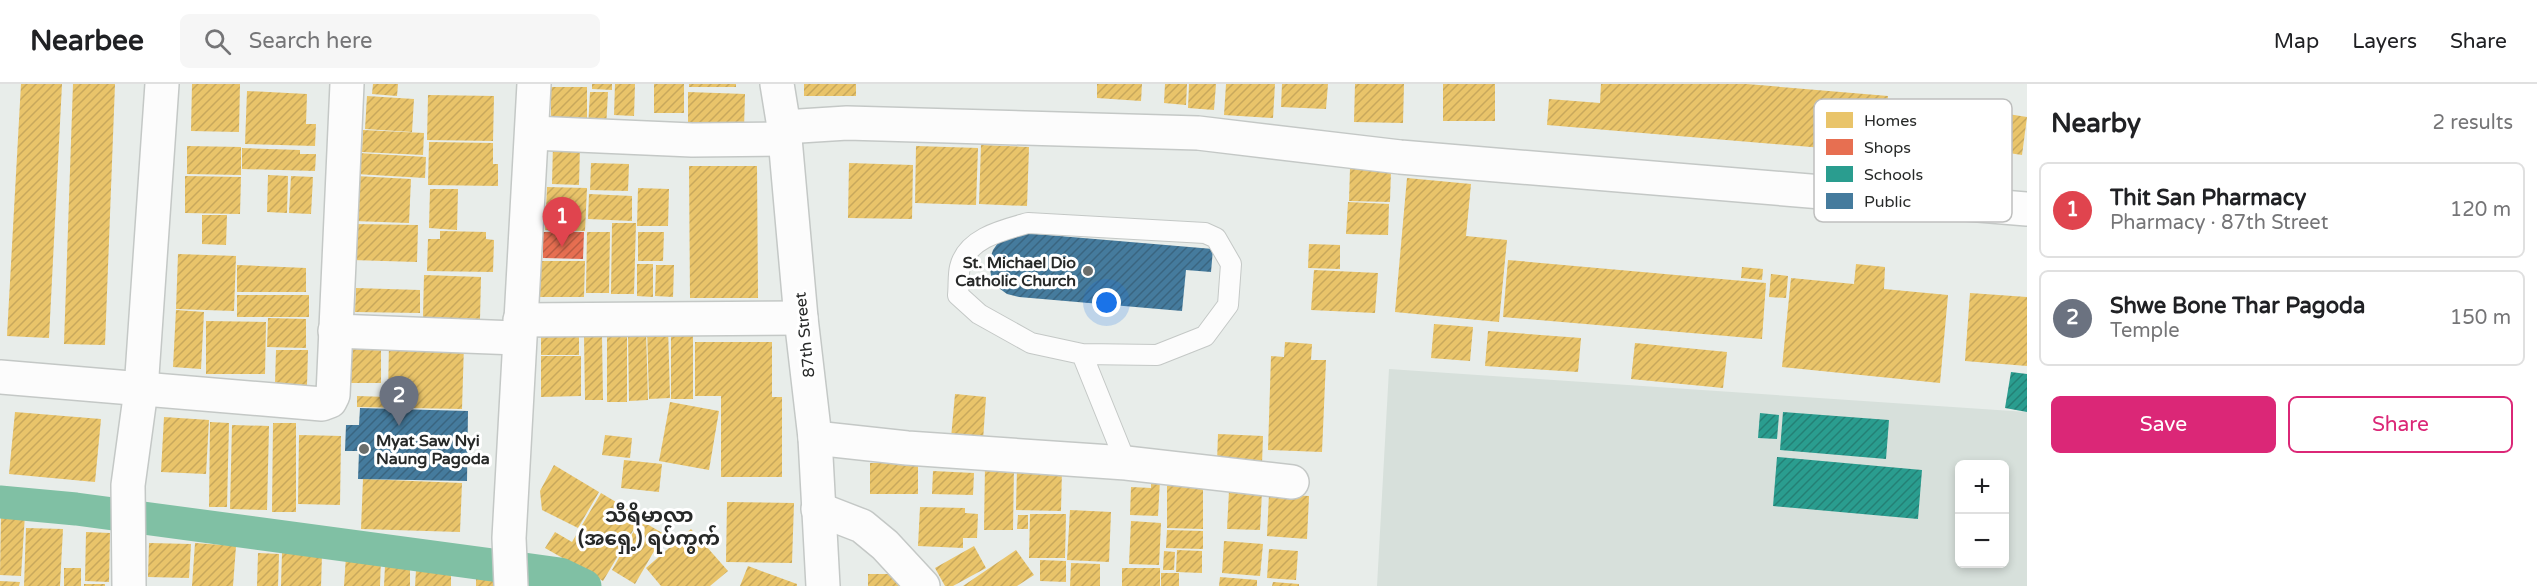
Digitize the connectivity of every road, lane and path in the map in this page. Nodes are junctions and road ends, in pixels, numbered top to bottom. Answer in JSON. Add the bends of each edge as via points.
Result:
{"nodes":[{"id":1,"x":162,"y":84,"type":"edge"},
{"id":2,"x":347,"y":84,"type":"edge"},
{"id":3,"x":534,"y":84,"type":"edge"},
{"id":4,"x":777,"y":84,"type":"edge"},
{"id":5,"x":532,"y":133,"type":"junction"},
{"id":6,"x":784,"y":133,"type":"junction"},
{"id":7,"x":1814,"y":191,"type":"edge"},
{"id":8,"x":2012,"y":208,"type":"edge"},
{"id":9,"x":2027,"y":209,"type":"edge"},
{"id":10,"x":801,"y":318,"type":"junction"},
{"id":11,"x":520,"y":329,"type":"junction"},
{"id":12,"x":335,"y":331,"type":"junction"},
{"id":13,"x":1082,"y":354,"type":"junction"},
{"id":14,"x":0,"y":377,"type":"edge"},
{"id":15,"x":141,"y":390,"type":"junction"},
{"id":16,"x":815,"y":438,"type":"junction"},
{"id":17,"x":1126,"y":463,"type":"junction"},
{"id":18,"x":1292,"y":482,"type":"dead end"},
{"id":19,"x":818,"y":509,"type":"junction"},
{"id":20,"x":129,"y":586,"type":"edge"},
{"id":21,"x":511,"y":586,"type":"edge"},
{"id":22,"x":822,"y":586,"type":"edge"},
{"id":23,"x":923,"y":586,"type":"edge"}],
"edges":[{"from":1,"to":15,"type":"street"},
{"from":2,"to":12,"type":"street"},
{"from":3,"to":5,"type":"street"},
{"from":4,"to":6,"type":"street","name":"87th Street"},
{"from":5,"to":6,"type":"street","via":[[692,140]]},
{"from":5,"to":11,"type":"street"},
{"from":6,"to":7,"type":"street","via":[[847,123],[1198,133],[1401,157]]},
{"from":6,"to":10,"type":"street","name":"87th Street"},
{"from":8,"to":9,"type":"street"},
{"from":10,"to":11,"type":"street"},
{"from":10,"to":16,"type":"street","name":"87th Street"},
{"from":11,"to":12,"type":"street"},
{"from":11,"to":21,"type":"street","via":[[509,538]]},
{"from":12,"to":15,"type":"street","via":[[333,395],[322,404]]},
{"from":13,"to":13,"type":"lane","via":[[1158,355],[1205,336],[1228,305],[1231,264],[1216,238],[1205,233],[1028,223],[973,245],[960,266],[958,295],[979,314],[1031,343]]},
{"from":13,"to":17,"type":"lane"},
{"from":14,"to":15,"type":"street"},
{"from":15,"to":20,"type":"street","via":[[128,485]]},
{"from":16,"to":17,"type":"street"},
{"from":16,"to":19,"type":"street","name":"87th Street"},
{"from":17,"to":18,"type":"street"},
{"from":19,"to":22,"type":"street","name":"87th Street"},
{"from":19,"to":23,"type":"street","via":[[862,526]]}]}
